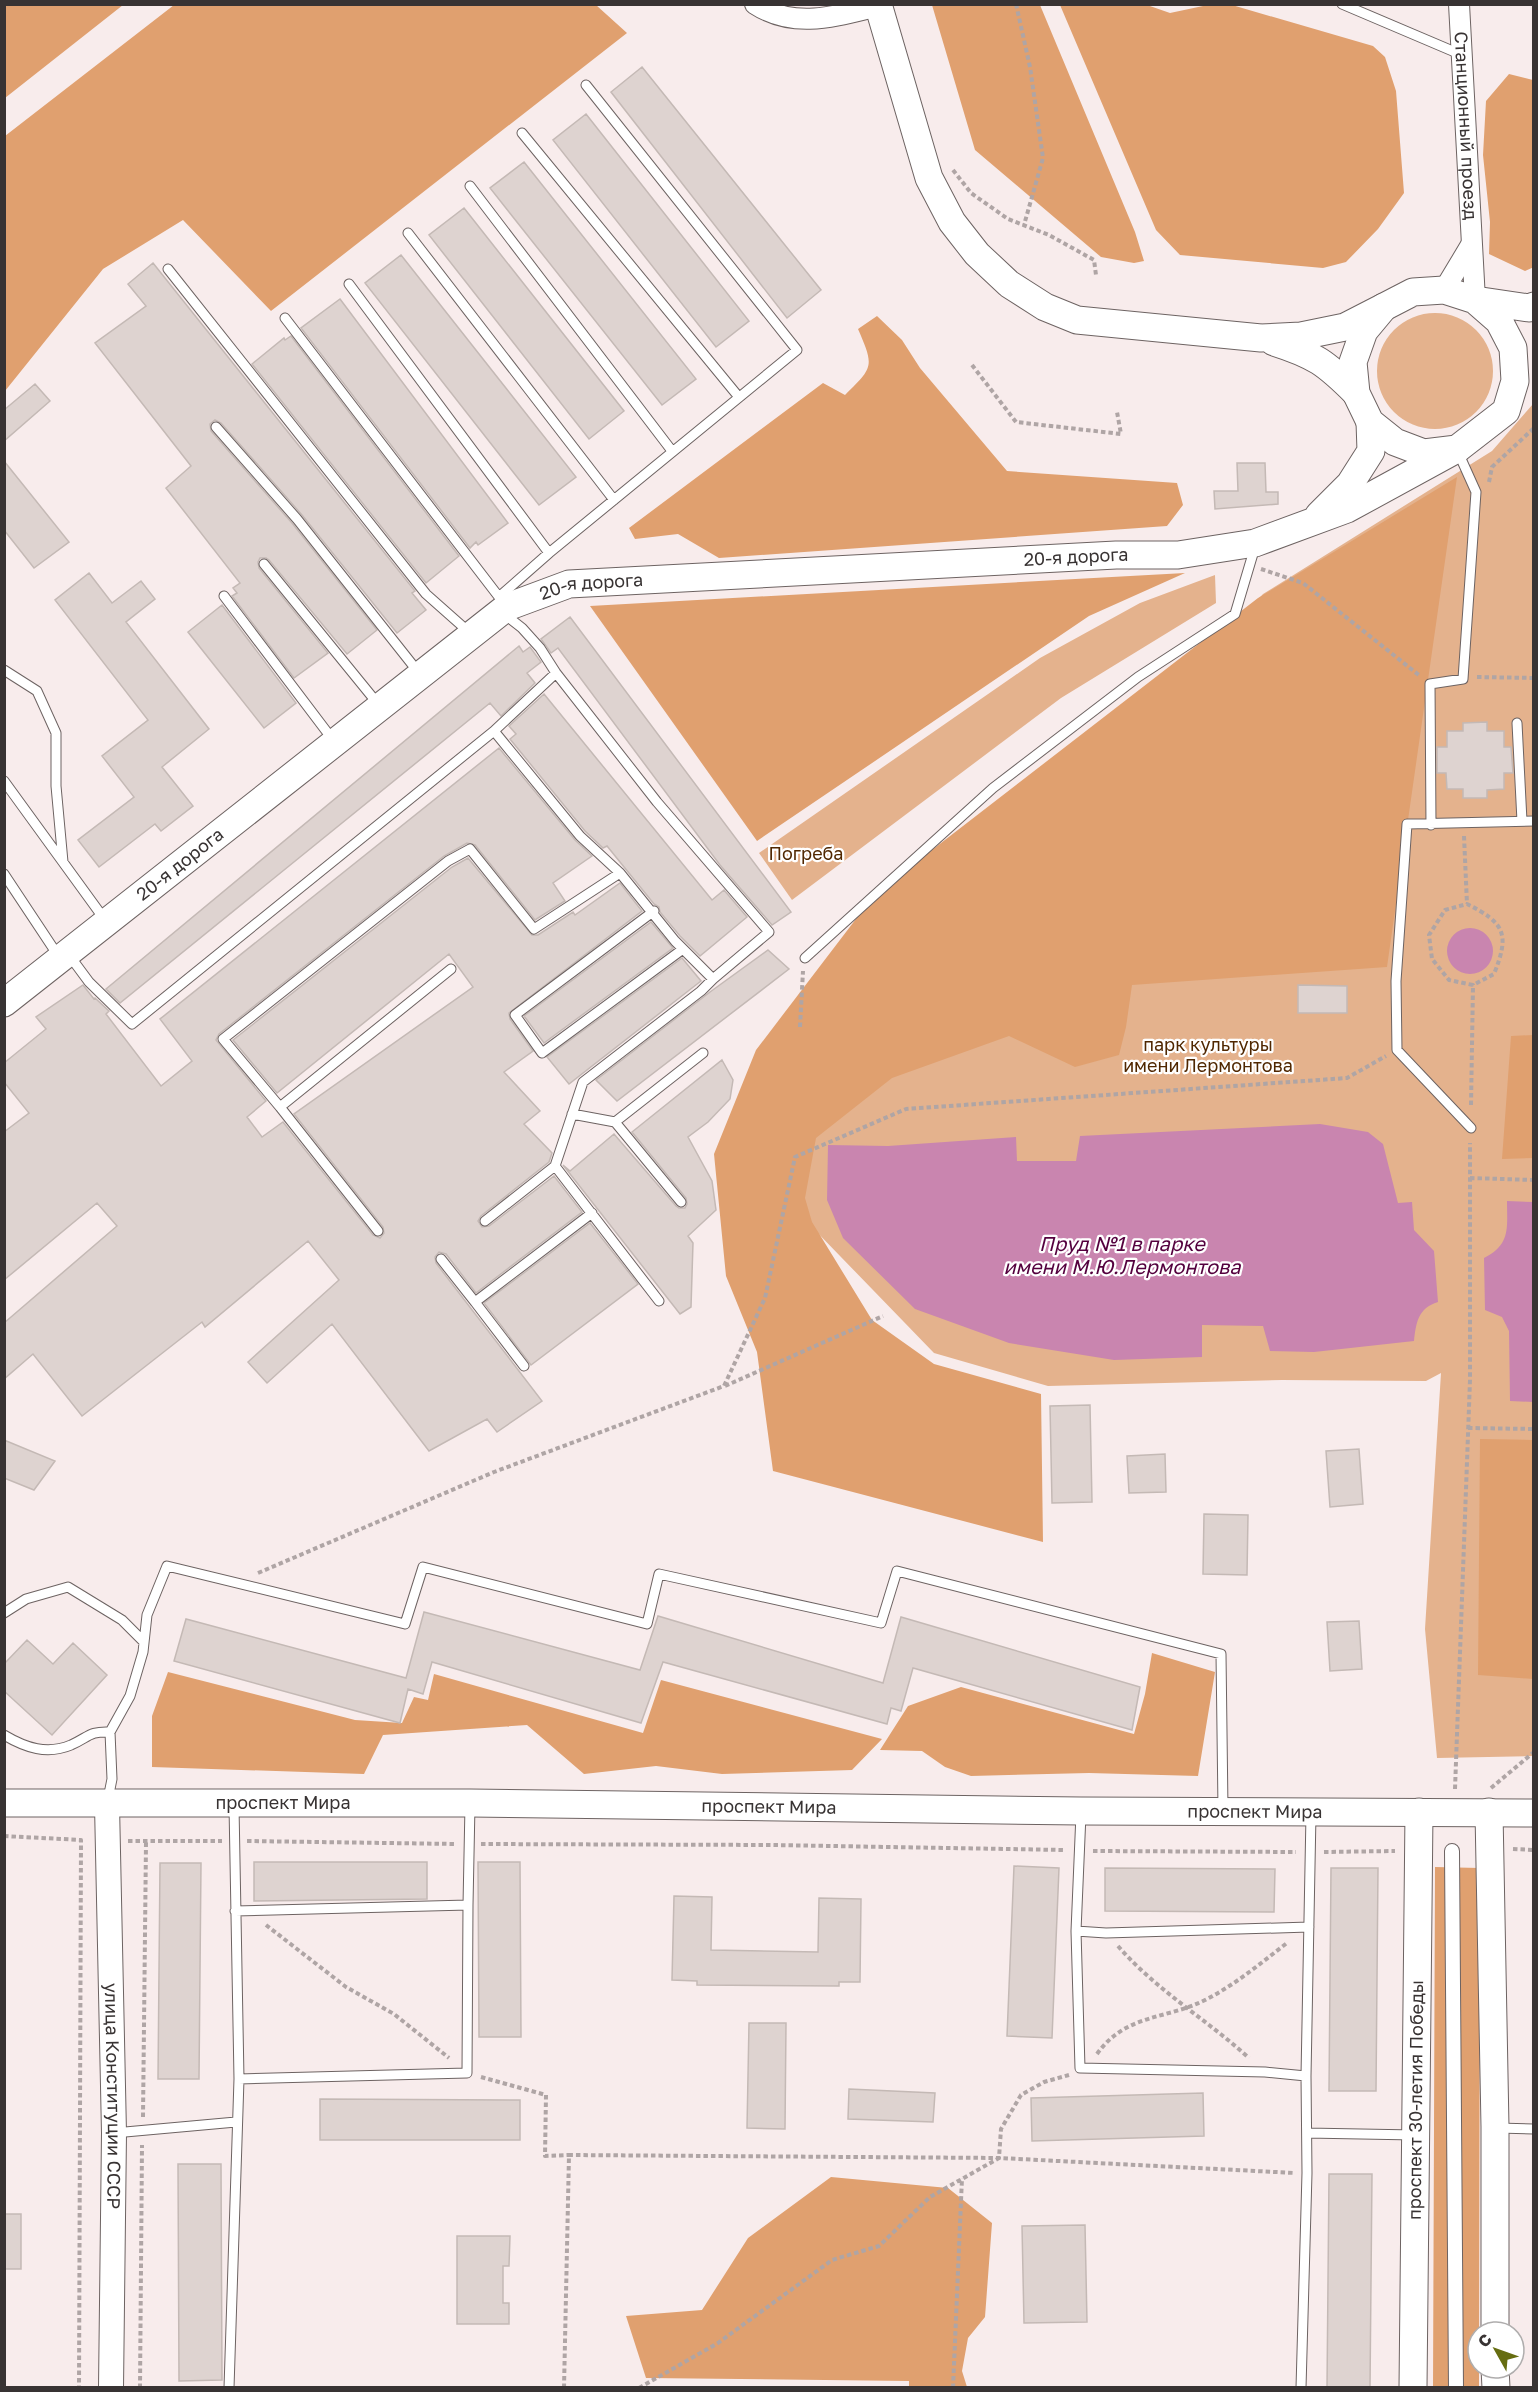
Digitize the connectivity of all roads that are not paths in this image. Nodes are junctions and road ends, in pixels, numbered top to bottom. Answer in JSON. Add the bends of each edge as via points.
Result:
{"nodes":[{"id":1,"x":755,"y":4,"type":"edge"},
{"id":2,"x":1342,"y":4,"type":"edge"},
{"id":3,"x":1475,"y":4,"type":"edge"},
{"id":4,"x":878,"y":5,"type":"edge"},
{"id":5,"x":1459,"y":12,"type":"edge"},
{"id":6,"x":1462,"y":55,"type":"junction"},
{"id":7,"x":586,"y":85,"type":"dead end"},
{"id":8,"x":522,"y":133,"type":"dead end"},
{"id":9,"x":470,"y":186,"type":"dead end"},
{"id":10,"x":408,"y":233,"type":"dead end"},
{"id":11,"x":1471,"y":245,"type":"junction"},
{"id":12,"x":168,"y":269,"type":"dead end"},
{"id":13,"x":349,"y":284,"type":"dead end"},
{"id":14,"x":1444,"y":290,"type":"junction"},
{"id":15,"x":1475,"y":300,"type":"junction"},
{"id":16,"x":1533,"y":306,"type":"edge"},
{"id":17,"x":1384,"y":307,"type":"junction"},
{"id":18,"x":285,"y":318,"type":"dead end"},
{"id":19,"x":1261,"y":338,"type":"junction"},
{"id":20,"x":1533,"y":379,"type":"edge"},
{"id":21,"x":1356,"y":393,"type":"junction"},
{"id":22,"x":738,"y":396,"type":"junction"},
{"id":23,"x":1506,"y":411,"type":"junction"},
{"id":24,"x":1370,"y":422,"type":"junction"},
{"id":25,"x":216,"y":427,"type":"dead end"},
{"id":26,"x":1457,"y":449,"type":"junction"},
{"id":27,"x":672,"y":451,"type":"junction"},
{"id":28,"x":614,"y":500,"type":"junction"},
{"id":29,"x":1312,"y":522,"type":"junction"},
{"id":30,"x":549,"y":553,"type":"junction"},
{"id":31,"x":1253,"y":554,"type":"junction"},
{"id":32,"x":264,"y":564,"type":"dead end"},
{"id":33,"x":224,"y":596,"type":"dead end"},
{"id":34,"x":503,"y":605,"type":"junction"},
{"id":35,"x":472,"y":635,"type":"junction"},
{"id":36,"x":4,"y":670,"type":"edge"},
{"id":37,"x":556,"y":673,"type":"junction"},
{"id":38,"x":421,"y":676,"type":"junction"},
{"id":39,"x":381,"y":708,"type":"junction"},
{"id":40,"x":1517,"y":723,"type":"dead end"},
{"id":41,"x":494,"y":731,"type":"junction"},
{"id":42,"x":334,"y":742,"type":"junction"},
{"id":43,"x":4,"y":781,"type":"edge"},
{"id":44,"x":1533,"y":820,"type":"edge"},
{"id":45,"x":1521,"y":821,"type":"junction"},
{"id":46,"x":1431,"y":825,"type":"junction"},
{"id":47,"x":63,"y":861,"type":"junction"},
{"id":48,"x":620,"y":873,"type":"junction"},
{"id":49,"x":4,"y":874,"type":"edge"},
{"id":50,"x":654,"y":911,"type":"junction"},
{"id":51,"x":106,"y":922,"type":"junction"},
{"id":52,"x":683,"y":949,"type":"junction"},
{"id":53,"x":64,"y":956,"type":"junction"},
{"id":54,"x":805,"y":958,"type":"road end"},
{"id":55,"x":451,"y":969,"type":"dead end"},
{"id":56,"x":713,"y":979,"type":"junction"},
{"id":57,"x":4,"y":1003,"type":"edge"},
{"id":58,"x":703,"y":1053,"type":"dead end"},
{"id":59,"x":280,"y":1107,"type":"junction"},
{"id":60,"x":572,"y":1114,"type":"junction"},
{"id":61,"x":615,"y":1122,"type":"junction"},
{"id":62,"x":1471,"y":1128,"type":"road end"},
{"id":63,"x":555,"y":1166,"type":"junction"},
{"id":64,"x":681,"y":1202,"type":"dead end"},
{"id":65,"x":592,"y":1214,"type":"junction"},
{"id":66,"x":485,"y":1221,"type":"dead end"},
{"id":67,"x":378,"y":1231,"type":"dead end"},
{"id":68,"x":441,"y":1258,"type":"dead end"},
{"id":69,"x":659,"y":1301,"type":"dead end"},
{"id":70,"x":475,"y":1302,"type":"junction"},
{"id":71,"x":524,"y":1366,"type":"dead end"},
{"id":72,"x":4,"y":1613,"type":"edge"},
{"id":73,"x":144,"y":1642,"type":"junction"},
{"id":74,"x":110,"y":1732,"type":"junction"},
{"id":75,"x":4,"y":1735,"type":"edge"},
{"id":76,"x":1489,"y":1801,"type":"junction"},
{"id":77,"x":4,"y":1803,"type":"edge"},
{"id":78,"x":234,"y":1803,"type":"junction"},
{"id":79,"x":470,"y":1803,"type":"junction"},
{"id":80,"x":107,"y":1805,"type":"junction"},
{"id":81,"x":1081,"y":1811,"type":"junction"},
{"id":82,"x":1223,"y":1812,"type":"junction"},
{"id":83,"x":1311,"y":1812,"type":"junction"},
{"id":84,"x":1419,"y":1812,"type":"junction"},
{"id":85,"x":1533,"y":1813,"type":"edge"},
{"id":86,"x":1452,"y":1851,"type":"dead end"},
{"id":87,"x":468,"y":1905,"type":"junction"},
{"id":88,"x":235,"y":1911,"type":"junction"},
{"id":89,"x":1309,"y":1927,"type":"junction"},
{"id":90,"x":1076,"y":1931,"type":"junction"},
{"id":91,"x":1306,"y":2076,"type":"junction"},
{"id":92,"x":239,"y":2079,"type":"junction"},
{"id":93,"x":236,"y":2122,"type":"junction"},
{"id":94,"x":1495,"y":2127,"type":"junction"},
{"id":95,"x":1533,"y":2129,"type":"edge"},
{"id":96,"x":114,"y":2133,"type":"junction"},
{"id":97,"x":1307,"y":2133,"type":"junction"},
{"id":98,"x":1417,"y":2135,"type":"junction"},
{"id":99,"x":1495,"y":2320,"type":"edge"},
{"id":100,"x":111,"y":2388,"type":"edge"},
{"id":101,"x":229,"y":2388,"type":"edge"},
{"id":102,"x":1301,"y":2388,"type":"edge"},
{"id":103,"x":1413,"y":2388,"type":"edge"},
{"id":104,"x":1456,"y":2388,"type":"edge"}],
"edges":[{"from":1,"to":4,"type":"street","via":[[798,19],[821,20]]},
{"from":2,"to":6,"type":"lane"},
{"from":3,"to":5,"type":"street"},
{"from":4,"to":19,"type":"main road","via":[[929,178],[952,222],[977,254],[1009,284],[1045,307],[1077,320]]},
{"from":5,"to":6,"type":"street","name":"Станционный проезд"},
{"from":6,"to":11,"type":"street","name":"Станционный проезд"},
{"from":7,"to":22,"type":"lane","via":[[797,350]]},
{"from":8,"to":22,"type":"lane"},
{"from":9,"to":27,"type":"lane"},
{"from":10,"to":28,"type":"lane"},
{"from":11,"to":14,"type":"street"},
{"from":11,"to":15,"type":"street","name":"Станционный проезд"},
{"from":12,"to":35,"type":"lane","via":[[426,594]]},
{"from":13,"to":30,"type":"lane"},
{"from":14,"to":15,"type":"main road"},
{"from":14,"to":17,"type":"main road","via":[[1413,292]]},
{"from":15,"to":16,"type":"main road"},
{"from":15,"to":23,"type":"main road","via":[[1499,321],[1513,348],[1515,381]]},
{"from":17,"to":19,"type":"main road","via":[[1345,327],[1301,336]]},
{"from":17,"to":21,"type":"main road","via":[[1364,331],[1353,362]]},
{"from":18,"to":34,"type":"lane"},
{"from":19,"to":21,"type":"main road","via":[[1300,350],[1328,365]]},
{"from":20,"to":23,"type":"main road"},
{"from":21,"to":24,"type":"main road"},
{"from":22,"to":27,"type":"lane"},
{"from":23,"to":26,"type":"main road"},
{"from":24,"to":26,"type":"main road","via":[[1395,442],[1424,453]]},
{"from":24,"to":29,"type":"main road","name":"20-я дорога","via":[[1371,451],[1350,484]]},
{"from":25,"to":38,"type":"lane","via":[[297,519]]},
{"from":26,"to":29,"type":"main road","name":"20-я дорога","via":[[1347,509]]},
{"from":26,"to":46,"type":"lane","via":[[1476,492],[1463,679],[1430,684]]},
{"from":27,"to":28,"type":"lane"},
{"from":28,"to":30,"type":"lane"},
{"from":29,"to":31,"type":"main road","name":"20-я дорога"},
{"from":30,"to":34,"type":"lane"},
{"from":31,"to":34,"type":"main road","name":"20-я дорога","via":[[1116,555],[569,585]]},
{"from":31,"to":54,"type":"lane","via":[[1235,614],[1138,676],[993,788]]},
{"from":32,"to":39,"type":"lane"},
{"from":33,"to":42,"type":"lane"},
{"from":34,"to":35,"type":"main road","name":"20-я дорога"},
{"from":34,"to":37,"type":"lane"},
{"from":35,"to":38,"type":"main road","name":"20-я дорога"},
{"from":36,"to":47,"type":"lane","via":[[37,691],[56,733]]},
{"from":37,"to":41,"type":"lane"},
{"from":37,"to":56,"type":"lane","via":[[657,802],[769,932]]},
{"from":38,"to":39,"type":"main road","name":"20-я дорога"},
{"from":39,"to":42,"type":"main road","name":"20-я дорога"},
{"from":40,"to":45,"type":"lane"},
{"from":41,"to":48,"type":"lane","via":[[580,836]]},
{"from":41,"to":53,"type":"lane","via":[[132,1024]]},
{"from":42,"to":51,"type":"main road","name":"20-я дорога"},
{"from":43,"to":47,"type":"lane"},
{"from":44,"to":45,"type":"lane"},
{"from":45,"to":46,"type":"lane"},
{"from":46,"to":62,"type":"lane","via":[[1407,824],[1396,981],[1397,1050]]},
{"from":47,"to":51,"type":"lane"},
{"from":48,"to":50,"type":"lane"},
{"from":48,"to":59,"type":"lane","via":[[534,929],[470,849],[448,861],[223,1039]]},
{"from":49,"to":53,"type":"lane"},
{"from":50,"to":52,"type":"lane"},
{"from":50,"to":52,"type":"lane","via":[[515,1015],[542,1053]]},
{"from":51,"to":53,"type":"main road","name":"20-я дорога"},
{"from":52,"to":56,"type":"lane"},
{"from":53,"to":57,"type":"main road","name":"20-я дорога"},
{"from":55,"to":59,"type":"lane"},
{"from":56,"to":60,"type":"lane","via":[[583,1082]]},
{"from":58,"to":61,"type":"lane"},
{"from":59,"to":67,"type":"lane"},
{"from":60,"to":61,"type":"lane"},
{"from":60,"to":63,"type":"lane"},
{"from":61,"to":64,"type":"lane"},
{"from":63,"to":65,"type":"lane"},
{"from":63,"to":66,"type":"lane"},
{"from":65,"to":69,"type":"lane"},
{"from":65,"to":70,"type":"lane"},
{"from":68,"to":70,"type":"lane"},
{"from":70,"to":71,"type":"lane"},
{"from":72,"to":73,"type":"lane","via":[[26,1599],[68,1587],[122,1620]]},
{"from":73,"to":74,"type":"lane","via":[[130,1696]]},
{"from":73,"to":82,"type":"lane","via":[[147,1615],[168,1566],[405,1624],[423,1567],[647,1624],[659,1574],[881,1623],[897,1571],[1221,1654]]},
{"from":74,"to":75,"type":"lane","via":[[95,1731],[71,1745],[51,1750],[32,1749]]},
{"from":74,"to":80,"type":"lane","via":[[112,1779]]},
{"from":76,"to":84,"type":"main road","name":"проспект Мира","via":[[1454,1811]]},
{"from":76,"to":85,"type":"main road","name":"проспект Мира"},
{"from":76,"to":94,"type":"main road"},
{"from":77,"to":80,"type":"main road","name":"проспект Мира"},
{"from":78,"to":79,"type":"main road","name":"проспект Мира"},
{"from":78,"to":80,"type":"main road","name":"проспект Мира"},
{"from":78,"to":88,"type":"lane"},
{"from":79,"to":81,"type":"main road","name":"проспект Мира"},
{"from":79,"to":87,"type":"lane"},
{"from":80,"to":96,"type":"street","name":"улица Конституции СССР"},
{"from":81,"to":82,"type":"main road","name":"проспект Мира"},
{"from":81,"to":90,"type":"lane"},
{"from":82,"to":83,"type":"main road","name":"проспект Мира"},
{"from":83,"to":84,"type":"main road","name":"проспект Мира"},
{"from":83,"to":89,"type":"lane"},
{"from":84,"to":98,"type":"main road","name":"проспект 30-летия Победы"},
{"from":86,"to":104,"type":"street"},
{"from":87,"to":88,"type":"lane"},
{"from":87,"to":92,"type":"lane","via":[[467,2073]]},
{"from":88,"to":92,"type":"lane"},
{"from":89,"to":90,"type":"lane"},
{"from":89,"to":91,"type":"lane"},
{"from":90,"to":91,"type":"lane","via":[[1083,2068]]},
{"from":91,"to":97,"type":"lane"},
{"from":92,"to":93,"type":"lane"},
{"from":93,"to":96,"type":"lane"},
{"from":93,"to":101,"type":"lane"},
{"from":94,"to":95,"type":"lane"},
{"from":94,"to":99,"type":"main road"},
{"from":96,"to":100,"type":"street","name":"улица Конституции СССР"},
{"from":97,"to":98,"type":"lane"},
{"from":97,"to":102,"type":"lane"},
{"from":98,"to":103,"type":"main road","name":"проспект 30-летия Победы"}]}
